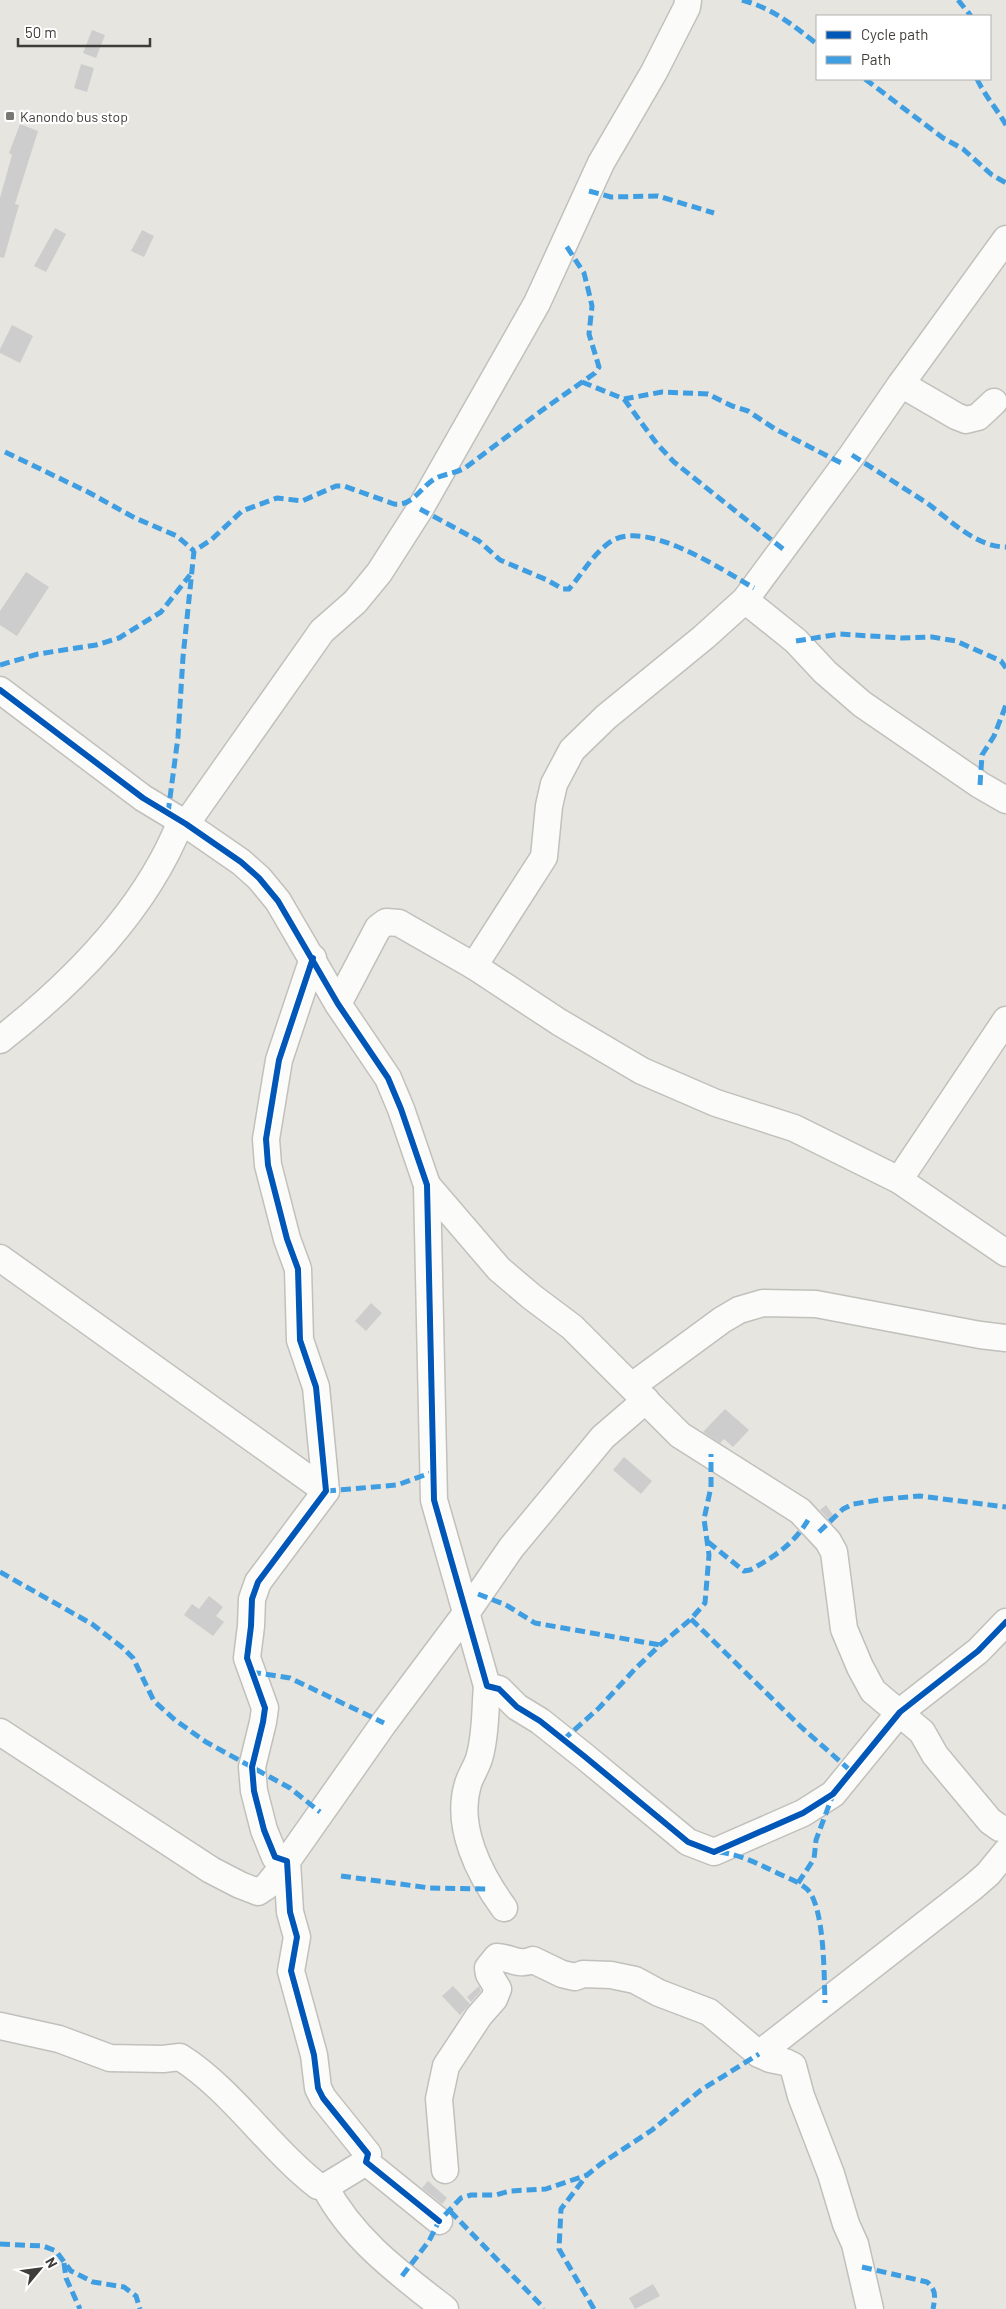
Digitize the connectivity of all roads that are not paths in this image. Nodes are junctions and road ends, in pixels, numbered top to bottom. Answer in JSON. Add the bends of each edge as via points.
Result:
{"nodes":[{"id":1,"x":688,"y":0,"type":"edge"},
{"id":2,"x":1006,"y":239,"type":"edge"},
{"id":3,"x":900,"y":384,"type":"junction"},
{"id":4,"x":994,"y":402,"type":"dead end"},
{"id":5,"x":745,"y":600,"type":"junction"},
{"id":6,"x":0,"y":690,"type":"edge"},
{"id":7,"x":1006,"y":800,"type":"edge"},
{"id":8,"x":184,"y":822,"type":"junction"},
{"id":9,"x":313,"y":958,"type":"junction"},
{"id":10,"x":474,"y":966,"type":"junction"},
{"id":11,"x":338,"y":1004,"type":"junction"},
{"id":12,"x":1006,"y":1020,"type":"edge"},
{"id":13,"x":0,"y":1040,"type":"edge"},
{"id":14,"x":899,"y":1180,"type":"junction"},
{"id":15,"x":427,"y":1185,"type":"junction"},
{"id":16,"x":1006,"y":1253,"type":"edge"},
{"id":17,"x":0,"y":1258,"type":"edge"},
{"id":18,"x":1006,"y":1338,"type":"edge"},
{"id":19,"x":639,"y":1393,"type":"junction"},
{"id":20,"x":326,"y":1491,"type":"junction"},
{"id":21,"x":467,"y":1612,"type":"junction"},
{"id":22,"x":1006,"y":1622,"type":"edge"},
{"id":23,"x":487,"y":1686,"type":"junction"},
{"id":24,"x":900,"y":1712,"type":"junction"},
{"id":25,"x":6,"y":1744,"type":"edge"},
{"id":26,"x":1006,"y":1829,"type":"edge"},
{"id":27,"x":1006,"y":1852,"type":"edge"},
{"id":28,"x":287,"y":1861,"type":"junction"},
{"id":29,"x":504,"y":1908,"type":"dead end"},
{"id":30,"x":0,"y":2026,"type":"edge"},
{"id":31,"x":760,"y":2054,"type":"junction"},
{"id":32,"x":366,"y":2162,"type":"junction"},
{"id":33,"x":445,"y":2170,"type":"dead end"},
{"id":34,"x":325,"y":2187,"type":"junction"},
{"id":35,"x":439,"y":2221,"type":"dead end"},
{"id":36,"x":445,"y":2309,"type":"edge"},
{"id":37,"x":870,"y":2309,"type":"edge"}],
"edges":[{"from":1,"to":8,"type":"street","via":[[654,72],[601,163],[537,303],[420,509],[379,573],[355,602],[322,631]]},
{"from":2,"to":3,"type":"street"},
{"from":3,"to":4,"type":"street","via":[[966,420],[978,418]]},
{"from":3,"to":5,"type":"street","via":[[852,456]]},
{"from":5,"to":7,"type":"street","via":[[796,641],[862,704]]},
{"from":5,"to":10,"type":"street","via":[[606,717],[572,750],[554,784],[544,857]]},
{"from":6,"to":8,"type":"street","via":[[143,798]]},
{"from":8,"to":9,"type":"street","via":[[259,878],[278,901]]},
{"from":8,"to":13,"type":"street","via":[[156,872],[94,956]]},
{"from":9,"to":11,"type":"street"},
{"from":9,"to":20,"type":"street","via":[[279,1060],[266,1139],[268,1165],[298,1269],[299,1333],[316,1387]]},
{"from":10,"to":11,"type":"street","via":[[400,923],[386,922],[378,928]]},
{"from":10,"to":14,"type":"street","via":[[642,1071],[716,1103],[794,1128]]},
{"from":11,"to":15,"type":"street","via":[[388,1078],[402,1109]]},
{"from":12,"to":14,"type":"street"},
{"from":14,"to":16,"type":"street"},
{"from":15,"to":19,"type":"street","via":[[499,1269],[572,1327]]},
{"from":15,"to":21,"type":"street","via":[[434,1500]]},
{"from":17,"to":20,"type":"street"},
{"from":18,"to":19,"type":"street","via":[[980,1336],[816,1304],[763,1303],[722,1320]]},
{"from":19,"to":21,"type":"street","via":[[512,1548]]},
{"from":19,"to":24,"type":"street","via":[[680,1435],[800,1511],[828,1541],[834,1552],[844,1629],[860,1667],[878,1697]]},
{"from":20,"to":28,"type":"street","via":[[263,1574],[252,1599],[247,1658],[264,1708],[252,1767],[254,1792],[275,1857]]},
{"from":21,"to":23,"type":"street"},
{"from":21,"to":28,"type":"street"},
{"from":22,"to":24,"type":"street","via":[[978,1651]]},
{"from":23,"to":24,"type":"street","via":[[499,1689],[517,1707],[540,1721],[688,1842],[714,1852],[803,1813],[833,1794]]},
{"from":23,"to":29,"type":"street","via":[[483,1740],[468,1784],[464,1819],[486,1881]]},
{"from":24,"to":26,"type":"street","via":[[922,1732],[935,1755],[990,1822]]},
{"from":25,"to":28,"type":"street","via":[[240,1885],[258,1892]]},
{"from":27,"to":31,"type":"street","via":[[988,1874],[959,1898]]},
{"from":28,"to":32,"type":"street","via":[[290,1912],[297,1937],[291,1971],[314,2056],[318,2088],[368,2154]]},
{"from":30,"to":34,"type":"street","via":[[59,2038],[110,2058],[180,2057],[233,2103],[307,2178]]},
{"from":31,"to":33,"type":"street","via":[[709,2012],[658,1993],[634,1980],[611,1975],[562,1974],[533,1960],[525,1964],[497,1957],[488,1968],[498,1989],[494,1999],[478,2016],[446,2066],[439,2099]]},
{"from":31,"to":37,"type":"street","via":[[785,2062],[795,2072],[855,2244]]},
{"from":32,"to":34,"type":"street"},
{"from":32,"to":35,"type":"street"},
{"from":34,"to":36,"type":"street","via":[[370,2248]]}]}
